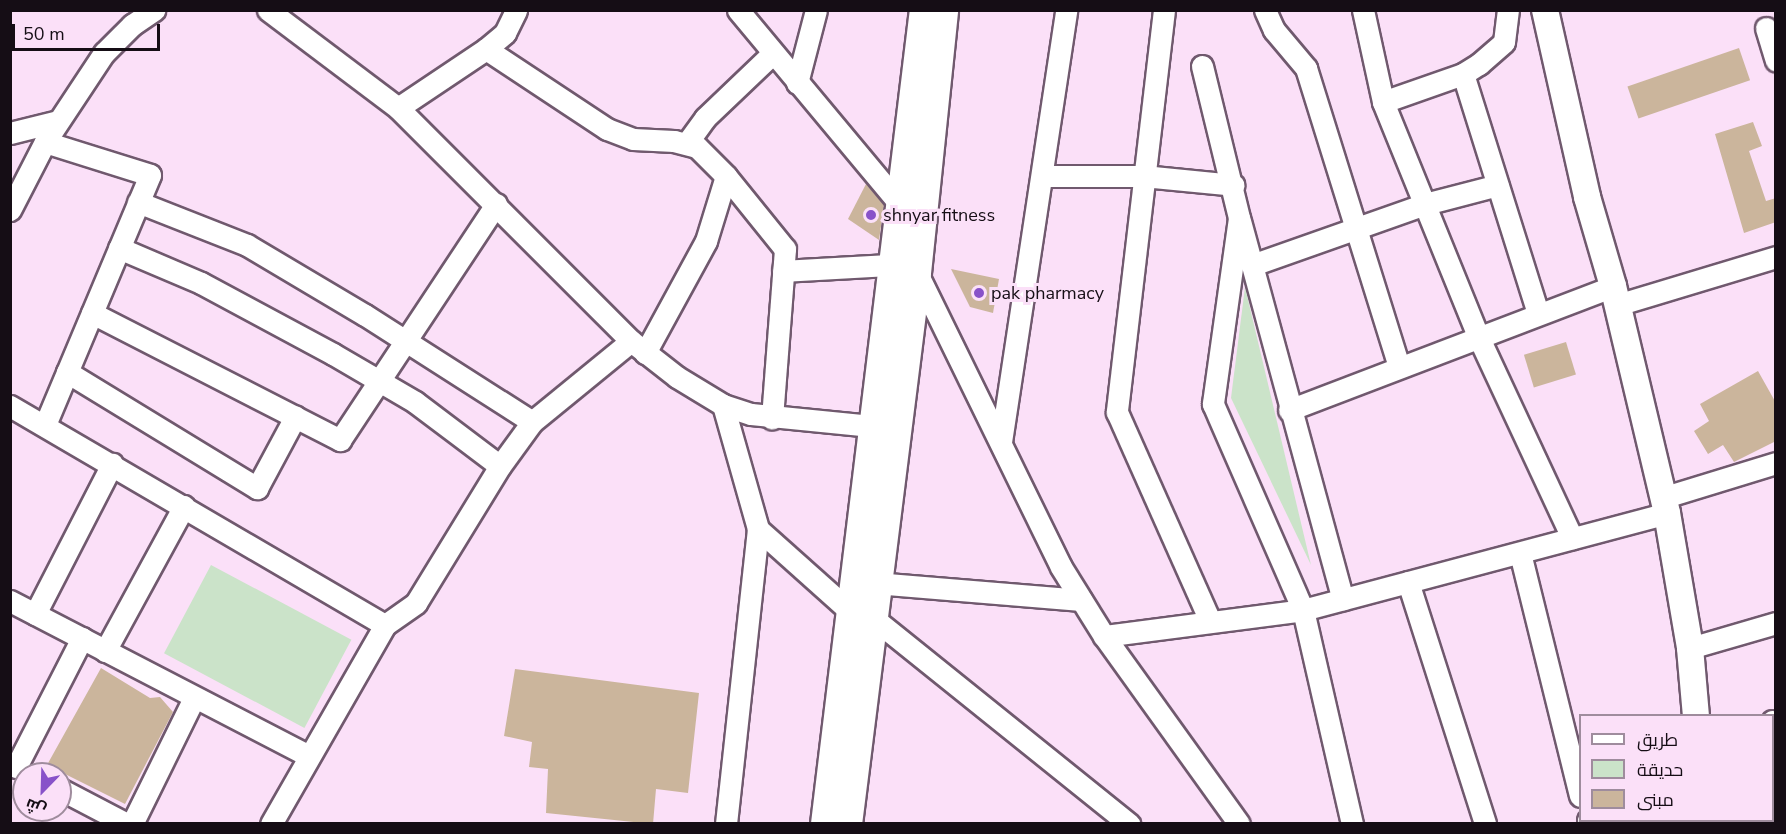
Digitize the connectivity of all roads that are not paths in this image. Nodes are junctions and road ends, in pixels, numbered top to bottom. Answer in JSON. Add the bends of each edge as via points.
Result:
{"nodes":[{"id":1,"x":154,"y":10,"type":"edge"},
{"id":2,"x":516,"y":10,"type":"edge"},
{"id":3,"x":738,"y":10,"type":"edge"},
{"id":4,"x":816,"y":10,"type":"edge"},
{"id":5,"x":924,"y":10,"type":"edge"},
{"id":6,"x":944,"y":10,"type":"edge"},
{"id":7,"x":1066,"y":10,"type":"edge"},
{"id":8,"x":1164,"y":10,"type":"edge"},
{"id":9,"x":1265,"y":10,"type":"edge"},
{"id":10,"x":1364,"y":10,"type":"edge"},
{"id":11,"x":1508,"y":10,"type":"edge"},
{"id":12,"x":1545,"y":10,"type":"edge"},
{"id":13,"x":278,"y":13,"type":"edge"},
{"id":14,"x":1766,"y":28,"type":"dead end"},
{"id":15,"x":486,"y":49,"type":"junction"},
{"id":16,"x":773,"y":53,"type":"junction"},
{"id":17,"x":1776,"y":60,"type":"edge"},
{"id":18,"x":1202,"y":66,"type":"dead end"},
{"id":19,"x":1462,"y":74,"type":"junction"},
{"id":20,"x":797,"y":83,"type":"junction"},
{"id":21,"x":1383,"y":102,"type":"junction"},
{"id":22,"x":398,"y":108,"type":"junction"},
{"id":23,"x":58,"y":121,"type":"junction"},
{"id":24,"x":10,"y":133,"type":"edge"},
{"id":25,"x":45,"y":142,"type":"junction"},
{"id":26,"x":687,"y":144,"type":"junction"},
{"id":27,"x":726,"y":176,"type":"junction"},
{"id":28,"x":1042,"y":176,"type":"junction"},
{"id":29,"x":1143,"y":176,"type":"junction"},
{"id":30,"x":1234,"y":185,"type":"junction"},
{"id":31,"x":1498,"y":186,"type":"junction"},
{"id":32,"x":138,"y":202,"type":"junction"},
{"id":33,"x":496,"y":204,"type":"junction"},
{"id":34,"x":1425,"y":204,"type":"junction"},
{"id":35,"x":10,"y":210,"type":"edge"},
{"id":36,"x":911,"y":217,"type":"junction"},
{"id":37,"x":1239,"y":218,"type":"junction"},
{"id":38,"x":1358,"y":227,"type":"junction"},
{"id":39,"x":119,"y":248,"type":"junction"},
{"id":40,"x":1775,"y":261,"type":"edge"},
{"id":41,"x":1254,"y":264,"type":"junction"},
{"id":42,"x":905,"y":269,"type":"junction"},
{"id":43,"x":783,"y":271,"type":"junction"},
{"id":44,"x":1615,"y":296,"type":"junction"},
{"id":45,"x":92,"y":313,"type":"junction"},
{"id":46,"x":1538,"y":314,"type":"junction"},
{"id":47,"x":1478,"y":336,"type":"junction"},
{"id":48,"x":405,"y":343,"type":"junction"},
{"id":49,"x":638,"y":347,"type":"junction"},
{"id":50,"x":1399,"y":367,"type":"junction"},
{"id":51,"x":67,"y":372,"type":"junction"},
{"id":52,"x":379,"y":381,"type":"junction"},
{"id":53,"x":723,"y":405,"type":"junction"},
{"id":54,"x":10,"y":406,"type":"edge"},
{"id":55,"x":1289,"y":410,"type":"junction"},
{"id":56,"x":295,"y":417,"type":"junction"},
{"id":57,"x":772,"y":419,"type":"junction"},
{"id":58,"x":532,"y":423,"type":"junction"},
{"id":59,"x":45,"y":425,"type":"junction"},
{"id":60,"x":871,"y":426,"type":"junction"},
{"id":61,"x":1001,"y":442,"type":"junction"},
{"id":62,"x":1776,"y":463,"type":"edge"},
{"id":63,"x":112,"y":464,"type":"junction"},
{"id":64,"x":500,"y":465,"type":"junction"},
{"id":65,"x":1664,"y":505,"type":"junction"},
{"id":66,"x":184,"y":506,"type":"junction"},
{"id":67,"x":759,"y":528,"type":"junction"},
{"id":68,"x":1572,"y":538,"type":"junction"},
{"id":69,"x":1520,"y":553,"type":"junction"},
{"id":70,"x":1408,"y":582,"type":"junction"},
{"id":71,"x":875,"y":583,"type":"junction"},
{"id":72,"x":1343,"y":599,"type":"junction"},
{"id":73,"x":1081,"y":600,"type":"junction"},
{"id":74,"x":10,"y":601,"type":"edge"},
{"id":75,"x":1303,"y":610,"type":"junction"},
{"id":76,"x":35,"y":614,"type":"junction"},
{"id":77,"x":863,"y":616,"type":"junction"},
{"id":78,"x":1210,"y":621,"type":"junction"},
{"id":79,"x":1776,"y":623,"type":"edge"},
{"id":80,"x":385,"y":626,"type":"junction"},
{"id":81,"x":1104,"y":636,"type":"junction"},
{"id":82,"x":82,"y":638,"type":"junction"},
{"id":83,"x":1690,"y":648,"type":"junction"},
{"id":84,"x":105,"y":651,"type":"junction"},
{"id":85,"x":194,"y":698,"type":"junction"},
{"id":86,"x":1696,"y":714,"type":"edge"},
{"id":87,"x":1774,"y":719,"type":"edge"},
{"id":88,"x":1776,"y":730,"type":"edge"},
{"id":89,"x":309,"y":756,"type":"junction"},
{"id":90,"x":22,"y":762,"type":"edge"},
{"id":91,"x":1579,"y":788,"type":"edge"},
{"id":92,"x":72,"y":795,"type":"edge"},
{"id":93,"x":845,"y":822,"type":"edge"},
{"id":94,"x":126,"y":824,"type":"edge"},
{"id":95,"x":132,"y":824,"type":"edge"},
{"id":96,"x":271,"y":824,"type":"edge"},
{"id":97,"x":726,"y":824,"type":"edge"},
{"id":98,"x":1129,"y":824,"type":"edge"},
{"id":99,"x":1239,"y":824,"type":"edge"},
{"id":100,"x":1352,"y":824,"type":"edge"},
{"id":101,"x":1485,"y":824,"type":"edge"}],
"edges":[{"from":1,"to":23,"type":"street","via":[[104,53]]},
{"from":2,"to":15,"type":"street","via":[[505,33]]},
{"from":3,"to":16,"type":"street"},
{"from":4,"to":20,"type":"street"},
{"from":5,"to":36,"type":"main road"},
{"from":6,"to":36,"type":"main road"},
{"from":7,"to":28,"type":"street"},
{"from":8,"to":29,"type":"street"},
{"from":9,"to":38,"type":"street","via":[[1274,30],[1306,68]]},
{"from":10,"to":21,"type":"street"},
{"from":11,"to":19,"type":"street","via":[[1504,42]]},
{"from":12,"to":44,"type":"street","via":[[1587,197]]},
{"from":13,"to":22,"type":"street"},
{"from":14,"to":17,"type":"street"},
{"from":15,"to":22,"type":"street"},
{"from":15,"to":26,"type":"street","via":[[608,129],[633,139]]},
{"from":16,"to":20,"type":"street"},
{"from":16,"to":26,"type":"street","via":[[705,118]]},
{"from":18,"to":30,"type":"street"},
{"from":19,"to":21,"type":"street"},
{"from":19,"to":31,"type":"street"},
{"from":20,"to":36,"type":"street"},
{"from":21,"to":34,"type":"street"},
{"from":22,"to":33,"type":"street"},
{"from":23,"to":24,"type":"street"},
{"from":23,"to":25,"type":"street"},
{"from":25,"to":32,"type":"street","via":[[150,175]]},
{"from":25,"to":35,"type":"street"},
{"from":26,"to":27,"type":"street","via":[[706,153]]},
{"from":27,"to":43,"type":"street","via":[[785,249]]},
{"from":27,"to":49,"type":"street","via":[[706,241]]},
{"from":28,"to":29,"type":"street"},
{"from":28,"to":61,"type":"street"},
{"from":29,"to":30,"type":"street"},
{"from":29,"to":78,"type":"street","via":[[1117,412]]},
{"from":30,"to":37,"type":"street"},
{"from":31,"to":34,"type":"street"},
{"from":31,"to":46,"type":"street"},
{"from":32,"to":39,"type":"street"},
{"from":32,"to":48,"type":"street","via":[[247,245]]},
{"from":33,"to":48,"type":"street"},
{"from":33,"to":49,"type":"street"},
{"from":34,"to":38,"type":"street"},
{"from":34,"to":47,"type":"street"},
{"from":36,"to":42,"type":"main road"},
{"from":37,"to":41,"type":"street"},
{"from":37,"to":75,"type":"street","via":[[1213,404]]},
{"from":38,"to":41,"type":"street"},
{"from":38,"to":50,"type":"street"},
{"from":39,"to":45,"type":"street"},
{"from":39,"to":52,"type":"street","via":[[201,283]]},
{"from":40,"to":44,"type":"street"},
{"from":41,"to":55,"type":"street"},
{"from":42,"to":43,"type":"street"},
{"from":42,"to":60,"type":"main road"},
{"from":42,"to":61,"type":"street"},
{"from":42,"to":71,"type":"main road"},
{"from":43,"to":57,"type":"street"},
{"from":44,"to":46,"type":"street"},
{"from":44,"to":65,"type":"street"},
{"from":45,"to":51,"type":"street"},
{"from":45,"to":56,"type":"street"},
{"from":46,"to":47,"type":"street"},
{"from":47,"to":50,"type":"street"},
{"from":47,"to":68,"type":"street"},
{"from":48,"to":52,"type":"street"},
{"from":48,"to":58,"type":"street"},
{"from":49,"to":53,"type":"street"},
{"from":49,"to":58,"type":"street"},
{"from":50,"to":55,"type":"street"},
{"from":51,"to":56,"type":"street","via":[[257,488]]},
{"from":51,"to":59,"type":"street"},
{"from":52,"to":56,"type":"street","via":[[340,440]]},
{"from":52,"to":64,"type":"street","via":[[415,402]]},
{"from":53,"to":57,"type":"street"},
{"from":53,"to":67,"type":"street"},
{"from":54,"to":59,"type":"street"},
{"from":55,"to":72,"type":"street"},
{"from":57,"to":60,"type":"street"},
{"from":58,"to":64,"type":"street"},
{"from":59,"to":63,"type":"street"},
{"from":60,"to":77,"type":"main road"},
{"from":61,"to":73,"type":"street"},
{"from":62,"to":65,"type":"street"},
{"from":63,"to":66,"type":"street"},
{"from":63,"to":76,"type":"street"},
{"from":64,"to":80,"type":"street","via":[[416,603]]},
{"from":65,"to":68,"type":"street"},
{"from":65,"to":83,"type":"street"},
{"from":66,"to":80,"type":"street"},
{"from":66,"to":84,"type":"street"},
{"from":67,"to":77,"type":"street"},
{"from":67,"to":97,"type":"street"},
{"from":68,"to":69,"type":"street"},
{"from":69,"to":70,"type":"street"},
{"from":69,"to":91,"type":"street"},
{"from":70,"to":72,"type":"street"},
{"from":70,"to":101,"type":"street"},
{"from":71,"to":73,"type":"street"},
{"from":71,"to":77,"type":"main road"},
{"from":72,"to":75,"type":"street"},
{"from":73,"to":81,"type":"street"},
{"from":74,"to":76,"type":"street"},
{"from":75,"to":78,"type":"street"},
{"from":75,"to":100,"type":"street"},
{"from":76,"to":82,"type":"street"},
{"from":77,"to":93,"type":"main road"},
{"from":77,"to":98,"type":"street"},
{"from":78,"to":81,"type":"street"},
{"from":79,"to":83,"type":"street"},
{"from":80,"to":89,"type":"street"},
{"from":81,"to":99,"type":"street"},
{"from":82,"to":84,"type":"street"},
{"from":82,"to":90,"type":"street"},
{"from":83,"to":86,"type":"street"},
{"from":84,"to":85,"type":"street"},
{"from":85,"to":89,"type":"street"},
{"from":85,"to":95,"type":"street"},
{"from":87,"to":88,"type":"street"},
{"from":89,"to":96,"type":"street"},
{"from":92,"to":94,"type":"street"}]}
